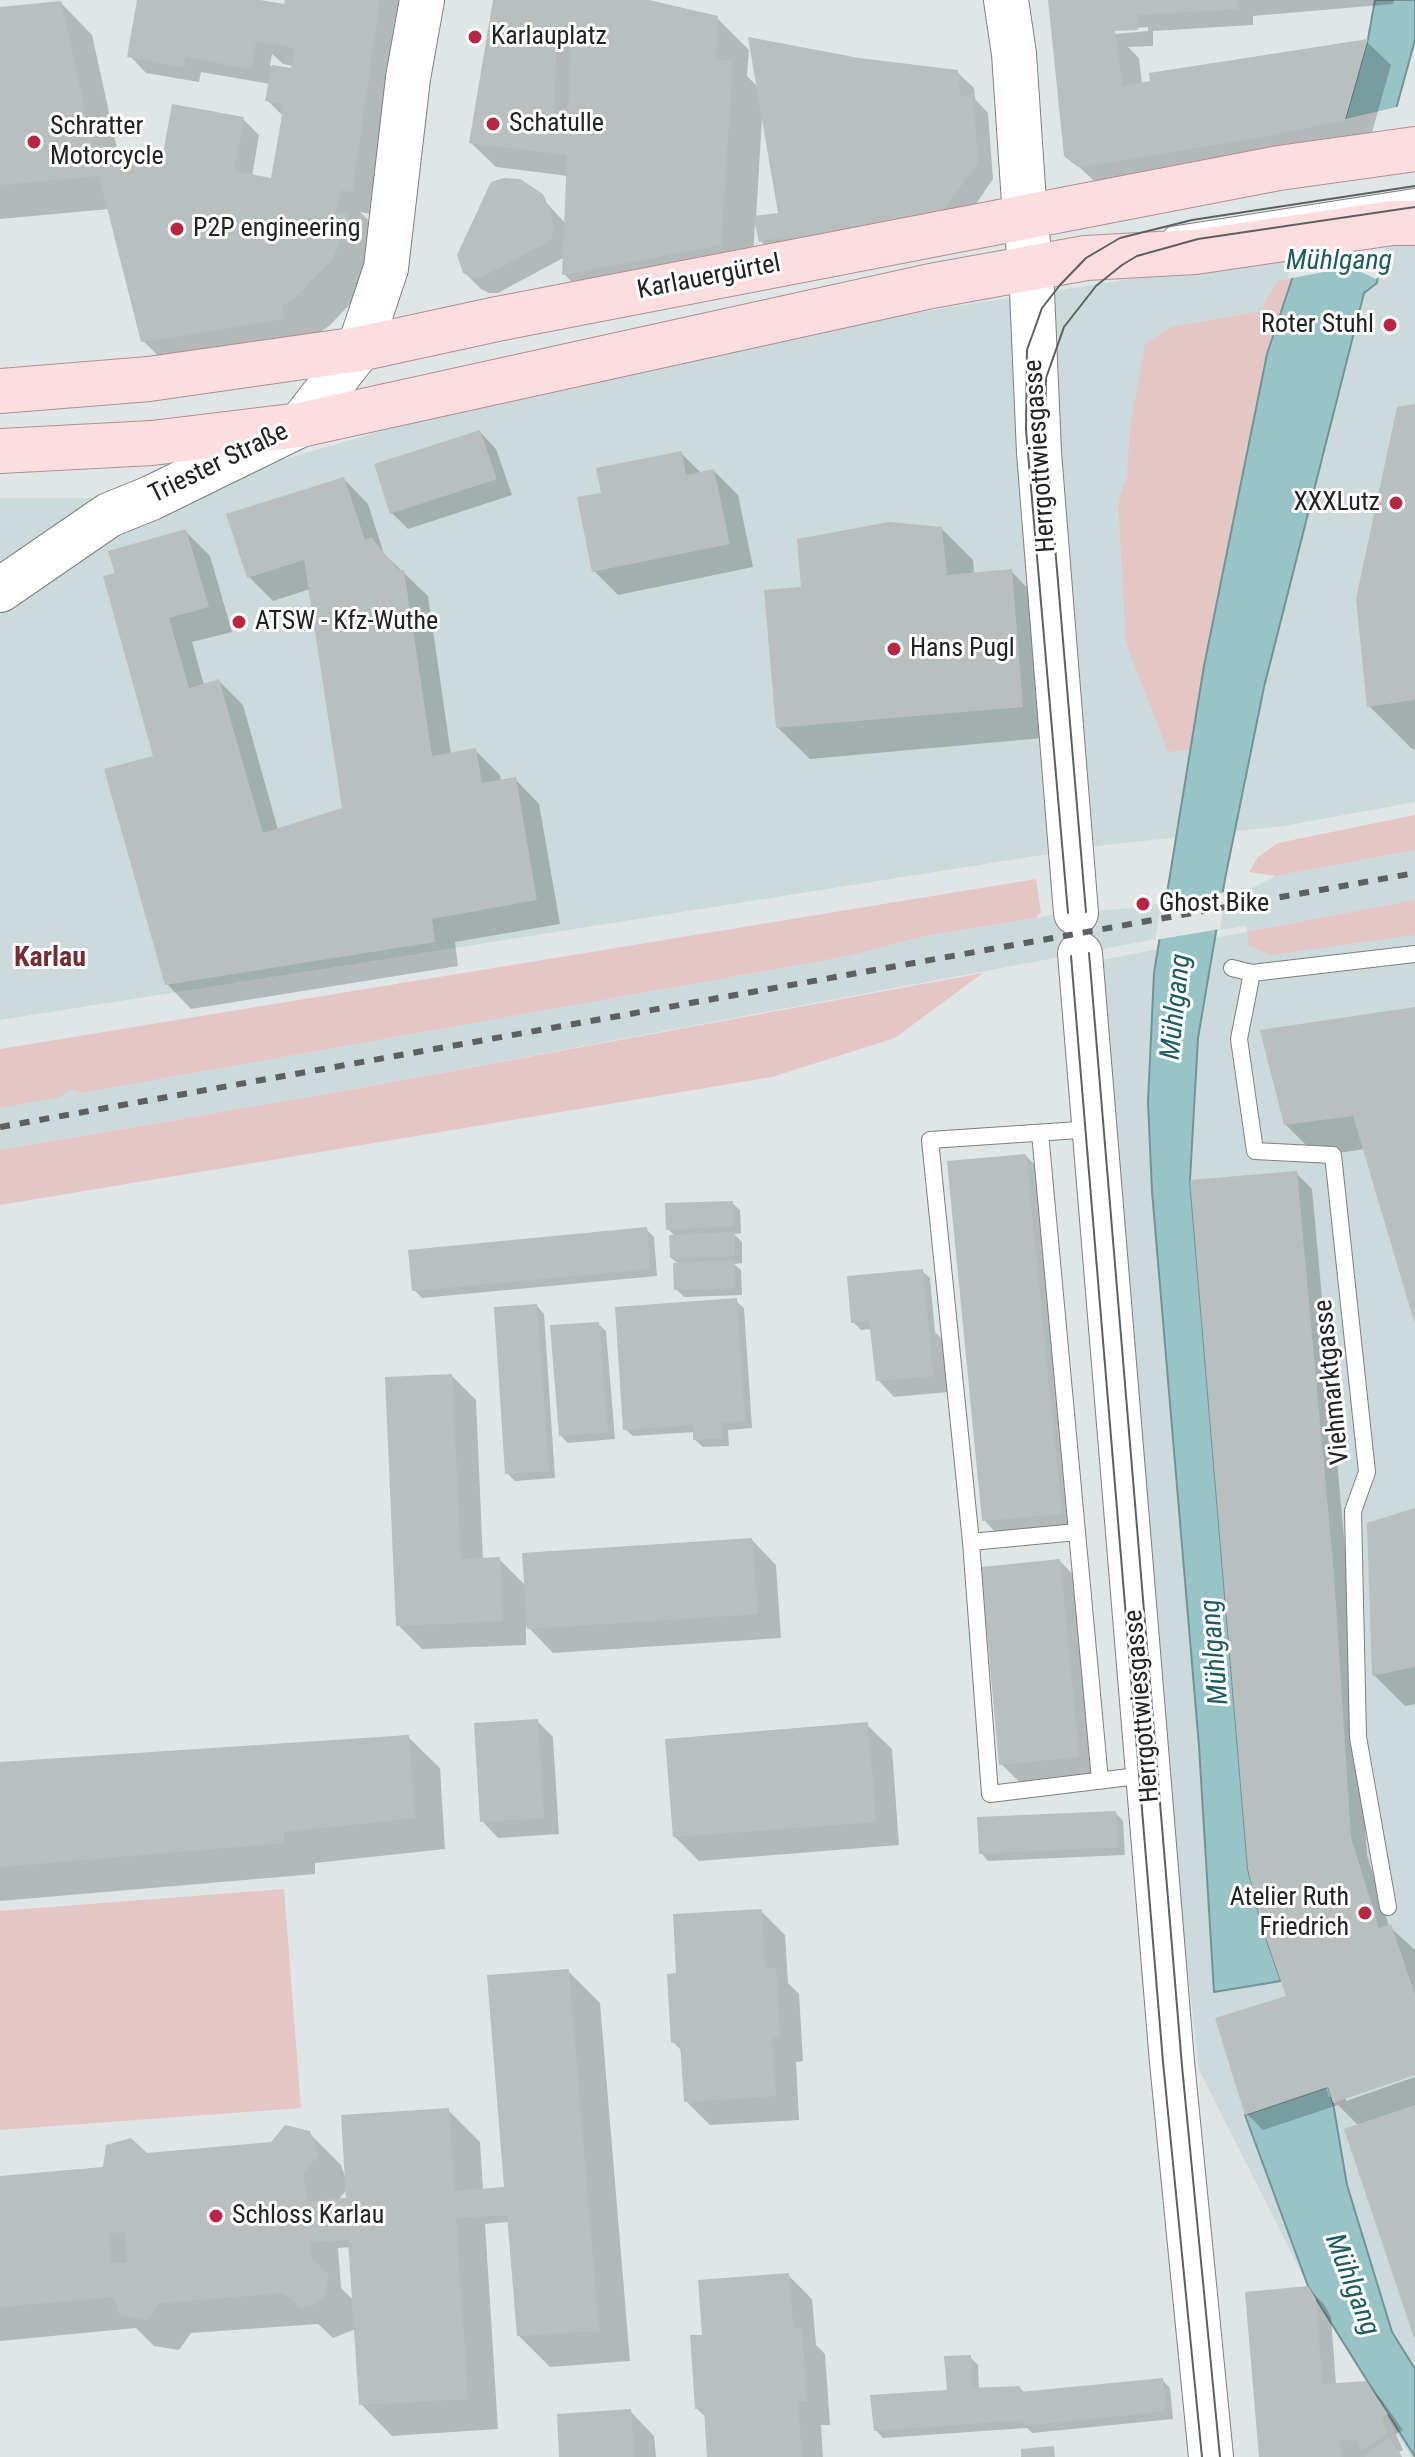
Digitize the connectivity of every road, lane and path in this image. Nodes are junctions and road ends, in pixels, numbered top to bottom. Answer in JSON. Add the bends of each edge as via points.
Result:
{"nodes":[{"id":1,"x":422,"y":0,"type":"edge"},
{"id":2,"x":1006,"y":0,"type":"edge"},
{"id":3,"x":1411,"y":149,"type":"edge"},
{"id":4,"x":1405,"y":211,"type":"edge"},
{"id":5,"x":1025,"y":217,"type":"junction"},
{"id":6,"x":1031,"y":268,"type":"junction"},
{"id":7,"x":359,"y":349,"type":"junction"},
{"id":8,"x":0,"y":391,"type":"edge"},
{"id":9,"x":300,"y":425,"type":"junction"},
{"id":10,"x":0,"y":451,"type":"edge"},
{"id":11,"x":0,"y":590,"type":"edge"},
{"id":12,"x":1415,"y":954,"type":"edge"},
{"id":13,"x":1232,"y":968,"type":"dead end"},
{"id":14,"x":1252,"y":973,"type":"junction"},
{"id":15,"x":1079,"y":1130,"type":"junction"},
{"id":16,"x":1040,"y":1133,"type":"junction"},
{"id":17,"x":1077,"y":1532,"type":"junction"},
{"id":18,"x":971,"y":1542,"type":"junction"},
{"id":19,"x":1149,"y":1775,"type":"junction"},
{"id":20,"x":1100,"y":1780,"type":"junction"},
{"id":21,"x":1388,"y":1907,"type":"dead end"},
{"id":22,"x":1211,"y":2457,"type":"edge"}],
"edges":[{"from":1,"to":7,"type":"main road","name":"Triester Straße","via":[[386,268]]},
{"from":2,"to":5,"type":"main road","name":"Herrgottwiesgasse"},
{"from":3,"to":5,"type":"main road","name":"Karlauergürtel"},
{"from":4,"to":6,"type":"main road","name":"Karlauergürtel","via":[[1296,226],[1195,252],[1086,258]]},
{"from":5,"to":6,"type":"main road","name":"Herrgottwiesgasse"},
{"from":5,"to":7,"type":"main road","name":"Karlauergürtel"},
{"from":6,"to":9,"type":"main road","name":"Karlauergürtel"},
{"from":6,"to":15,"type":"main road","name":"Herrgottwiesgasse","via":[[1039,453],[1078,933]]},
{"from":7,"to":8,"type":"main road","name":"Karlauergürtel","via":[[149,379]]},
{"from":7,"to":9,"type":"main road","name":"Triester Straße"},
{"from":9,"to":10,"type":"main road","name":"Karlauergürtel","via":[[152,443]]},
{"from":9,"to":11,"type":"main road","name":"Triester Straße","via":[[109,515]]},
{"from":12,"to":14,"type":"lane"},
{"from":13,"to":14,"type":"lane"},
{"from":14,"to":21,"type":"lane","name":"Viehmarktgasse","via":[[1239,1039],[1255,1151],[1333,1155],[1367,1472],[1353,1511],[1358,1737]]},
{"from":15,"to":16,"type":"lane"},
{"from":15,"to":19,"type":"main road","name":"Herrgottwiesgasse"},
{"from":16,"to":17,"type":"lane"},
{"from":16,"to":18,"type":"lane","via":[[930,1140]]},
{"from":17,"to":18,"type":"lane"},
{"from":17,"to":20,"type":"lane"},
{"from":18,"to":20,"type":"lane","via":[[990,1794]]},
{"from":19,"to":20,"type":"lane"},
{"from":19,"to":22,"type":"main road","name":"Herrgottwiesgasse"}]}
